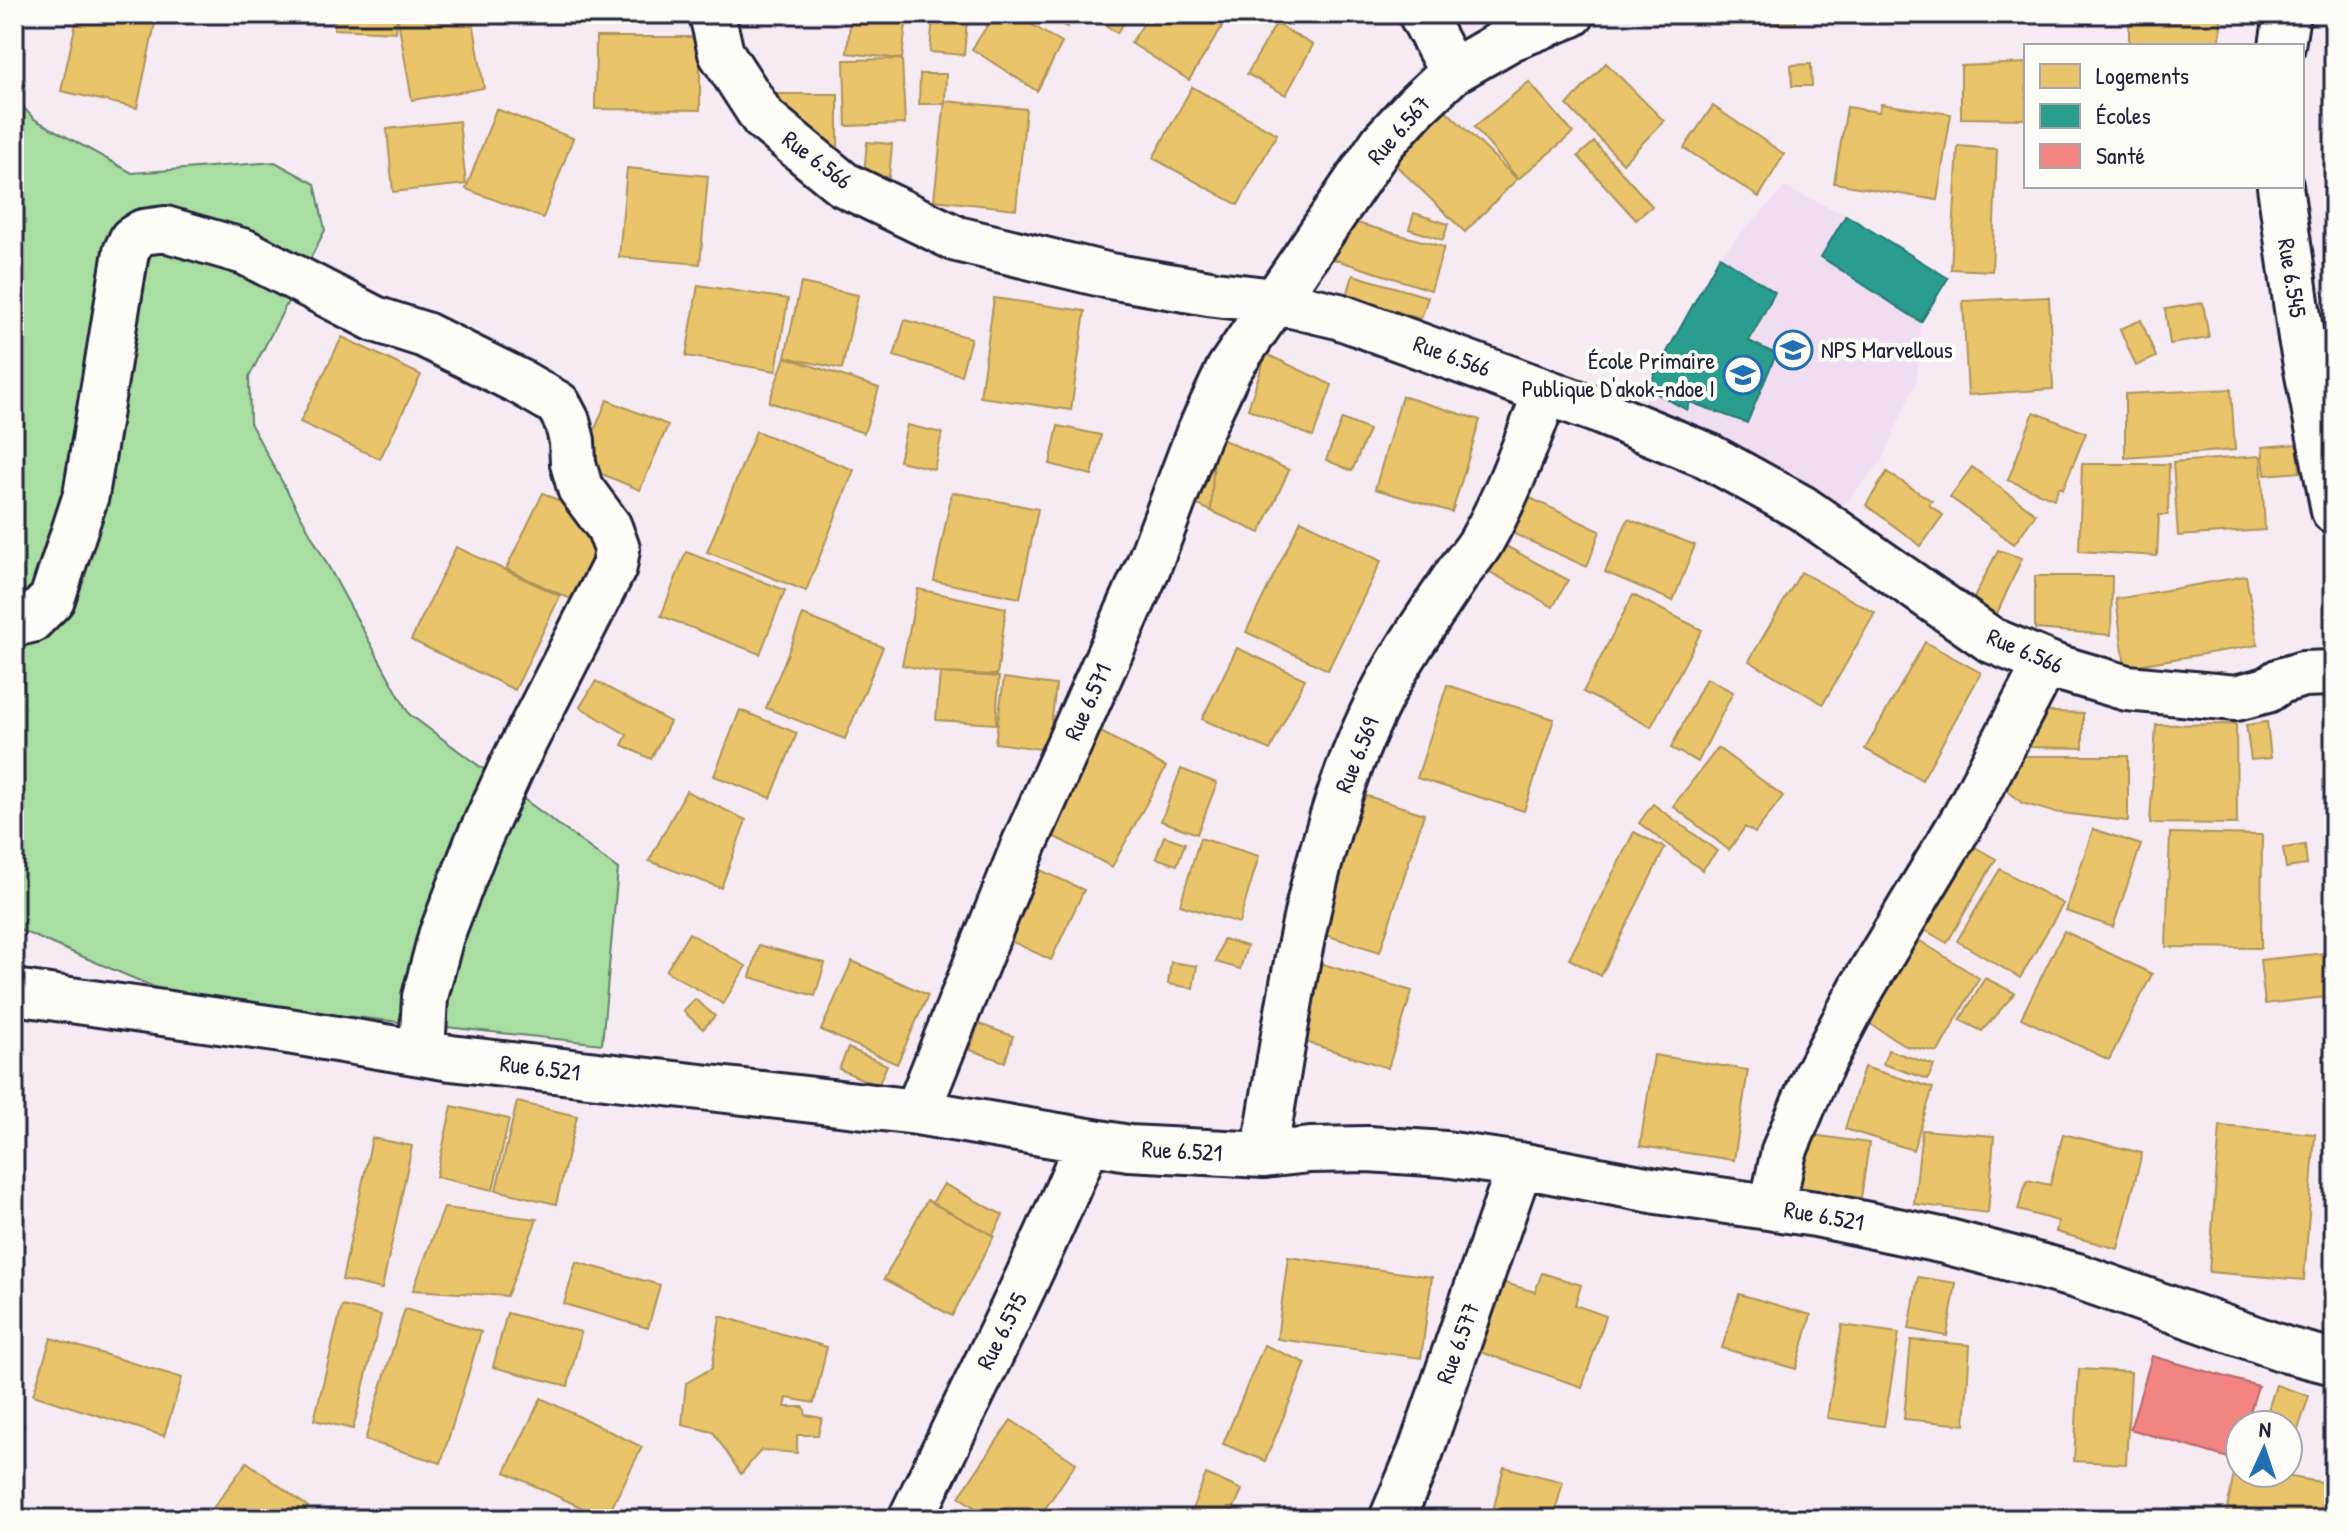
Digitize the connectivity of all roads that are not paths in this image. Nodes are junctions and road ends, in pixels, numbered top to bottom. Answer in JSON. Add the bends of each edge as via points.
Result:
{"nodes":[{"id":1,"x":712,"y":14,"type":"edge"},
{"id":2,"x":1421,"y":14,"type":"edge"},
{"id":3,"x":1572,"y":14,"type":"edge"},
{"id":4,"x":2287,"y":14,"type":"edge"},
{"id":5,"x":2282,"y":44,"type":"edge"},
{"id":6,"x":1452,"y":72,"type":"junction"},
{"id":7,"x":2280,"y":188,"type":"edge"},
{"id":8,"x":1275,"y":301,"type":"junction"},
{"id":9,"x":1546,"y":392,"type":"junction"},
{"id":10,"x":2334,"y":511,"type":"edge"},
{"id":11,"x":14,"y":624,"type":"edge"},
{"id":12,"x":2046,"y":663,"type":"junction"},
{"id":13,"x":2334,"y":673,"type":"edge"},
{"id":14,"x":14,"y":992,"type":"edge"},
{"id":15,"x":422,"y":1053,"type":"junction"},
{"id":16,"x":917,"y":1112,"type":"junction"},
{"id":17,"x":1088,"y":1141,"type":"junction"},
{"id":18,"x":1264,"y":1155,"type":"junction"},
{"id":19,"x":1520,"y":1165,"type":"junction"},
{"id":20,"x":1772,"y":1207,"type":"junction"},
{"id":21,"x":2334,"y":1362,"type":"edge"},
{"id":22,"x":911,"y":1519,"type":"edge"},
{"id":23,"x":1392,"y":1519,"type":"edge"}],
"edges":[{"from":1,"to":8,"type":"street","name":"Rue 6.566","via":[[721,53],[763,118],[843,184],[957,239],[1110,276]]},
{"from":2,"to":6,"type":"street"},
{"from":3,"to":6,"type":"street","name":"Rue 6.567","via":[[1511,38]]},
{"from":4,"to":5,"type":"street"},
{"from":6,"to":8,"type":"street","name":"Rue 6.567","via":[[1383,142]]},
{"from":7,"to":10,"type":"street","name":"Rue 6.545","via":[[2301,338]]},
{"from":8,"to":9,"type":"street","name":"Rue 6.566","via":[[1372,327]]},
{"from":8,"to":16,"type":"street","name":"Rue 6.571","via":[[1229,369],[1198,435],[1148,567],[1024,845]]},
{"from":9,"to":12,"type":"street","name":"Rue 6.566","via":[[1708,456],[1802,508],[1991,640]]},
{"from":9,"to":18,"type":"street","name":"Rue 6.569","via":[[1500,508],[1382,693],[1349,767],[1322,849]]},
{"from":11,"to":15,"type":"street","via":[[31,620],[52,599],[86,495],[126,252],[143,232],[165,229],[245,252],[558,404],[567,421],[580,488],[609,527],[617,549],[614,567],[477,843],[441,936],[425,997]]},
{"from":12,"to":13,"type":"street","name":"Rue 6.566","via":[[2127,688],[2236,698],[2303,674]]},
{"from":12,"to":20,"type":"street","via":[[1966,815],[1816,1075],[1784,1151]]},
{"from":14,"to":15,"type":"street","name":"Rue 6.521"},
{"from":15,"to":16,"type":"street","name":"Rue 6.521"},
{"from":16,"to":17,"type":"street","name":"Rue 6.521"},
{"from":17,"to":18,"type":"street","name":"Rue 6.521"},
{"from":17,"to":22,"type":"street","name":"Rue 6.575","via":[[1031,1273]]},
{"from":18,"to":19,"type":"street","name":"Rue 6.521","via":[[1368,1149]]},
{"from":19,"to":20,"type":"street","name":"Rue 6.521"},
{"from":19,"to":23,"type":"street","name":"Rue 6.577"},
{"from":20,"to":21,"type":"street","name":"Rue 6.521","via":[[1885,1227],[2035,1265]]}]}
